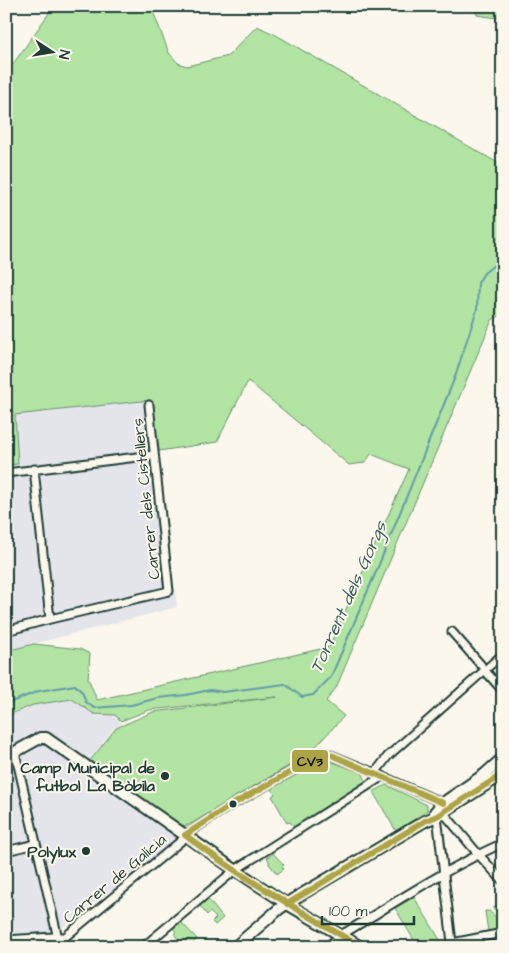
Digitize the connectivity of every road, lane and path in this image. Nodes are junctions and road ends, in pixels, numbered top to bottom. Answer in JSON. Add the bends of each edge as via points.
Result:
{"nodes":[{"id":1,"x":149,"y":405,"type":"dead end"},
{"id":2,"x":154,"y":455,"type":"junction"},
{"id":3,"x":34,"y":469,"type":"junction"},
{"id":4,"x":6,"y":472,"type":"edge"},
{"id":5,"x":50,"y":619,"type":"junction"},
{"id":6,"x":6,"y":631,"type":"edge"},
{"id":7,"x":452,"y":632,"type":"dead end"},
{"id":8,"x":503,"y":654,"type":"edge"},
{"id":9,"x":481,"y":666,"type":"dead end"},
{"id":10,"x":488,"y":674,"type":"dead end"},
{"id":11,"x":503,"y":691,"type":"edge"},
{"id":12,"x":11,"y":754,"type":"edge"},
{"id":13,"x":503,"y":758,"type":"edge"},
{"id":14,"x":503,"y":772,"type":"edge"},
{"id":15,"x":375,"y":773,"type":"junction"},
{"id":16,"x":383,"y":776,"type":"junction"},
{"id":17,"x":470,"y":789,"type":"junction"},
{"id":18,"x":441,"y":810,"type":"junction"},
{"id":19,"x":425,"y":821,"type":"junction"},
{"id":20,"x":186,"y":836,"type":"junction"},
{"id":21,"x":503,"y":843,"type":"edge"},
{"id":22,"x":36,"y":844,"type":"junction"},
{"id":23,"x":6,"y":851,"type":"edge"},
{"id":24,"x":478,"y":854,"type":"junction"},
{"id":25,"x":235,"y":870,"type":"junction"},
{"id":26,"x":444,"y":874,"type":"junction"},
{"id":27,"x":503,"y":881,"type":"edge"},
{"id":28,"x":287,"y":904,"type":"junction"},
{"id":29,"x":503,"y":933,"type":"edge"},
{"id":30,"x":341,"y":935,"type":"junction"},
{"id":31,"x":57,"y":937,"type":"junction"},
{"id":32,"x":6,"y":940,"type":"edge"},
{"id":33,"x":449,"y":945,"type":"edge"},
{"id":34,"x":60,"y":947,"type":"edge"},
{"id":35,"x":143,"y":947,"type":"edge"},
{"id":36,"x":234,"y":947,"type":"edge"},
{"id":37,"x":327,"y":947,"type":"edge"},
{"id":38,"x":361,"y":947,"type":"edge"}],
"edges":[{"from":1,"to":2,"type":"street","name":"Carrer dels Cistellers"},
{"from":2,"to":3,"type":"street"},
{"from":2,"to":5,"type":"street","name":"Carrer dels Cistellers","via":[[169,591]]},
{"from":3,"to":4,"type":"street"},
{"from":3,"to":5,"type":"street"},
{"from":5,"to":6,"type":"street"},
{"from":7,"to":9,"type":"street"},
{"from":8,"to":15,"type":"street","via":[[388,756]]},
{"from":10,"to":11,"type":"street"},
{"from":12,"to":20,"type":"street","via":[[46,738]]},
{"from":12,"to":22,"type":"street"},
{"from":13,"to":17,"type":"street"},
{"from":14,"to":17,"type":"street","via":[[495,779]]},
{"from":15,"to":16,"type":"street","name":"Carrer de Galícia"},
{"from":15,"to":20,"type":"street","name":"Carrer de Galícia","via":[[323,754],[233,804]]},
{"from":16,"to":18,"type":"street","name":"Carrer de Galícia"},
{"from":16,"to":25,"type":"street"},
{"from":17,"to":18,"type":"street"},
{"from":18,"to":19,"type":"street"},
{"from":18,"to":19,"type":"street"},
{"from":18,"to":24,"type":"street"},
{"from":18,"to":26,"type":"street","via":[[439,824]]},
{"from":19,"to":28,"type":"street"},
{"from":20,"to":25,"type":"street"},
{"from":20,"to":31,"type":"street","name":"Carrer de Galícia","via":[[64,937]]},
{"from":21,"to":24,"type":"street"},
{"from":22,"to":23,"type":"street"},
{"from":22,"to":31,"type":"street"},
{"from":24,"to":26,"type":"street"},
{"from":24,"to":27,"type":"street"},
{"from":25,"to":28,"type":"street"},
{"from":25,"to":35,"type":"street"},
{"from":26,"to":30,"type":"street"},
{"from":26,"to":33,"type":"street"},
{"from":28,"to":30,"type":"street"},
{"from":28,"to":36,"type":"street"},
{"from":29,"to":33,"type":"street"},
{"from":30,"to":37,"type":"street"},
{"from":30,"to":38,"type":"street"},
{"from":31,"to":32,"type":"street"},
{"from":31,"to":34,"type":"street"}]}
